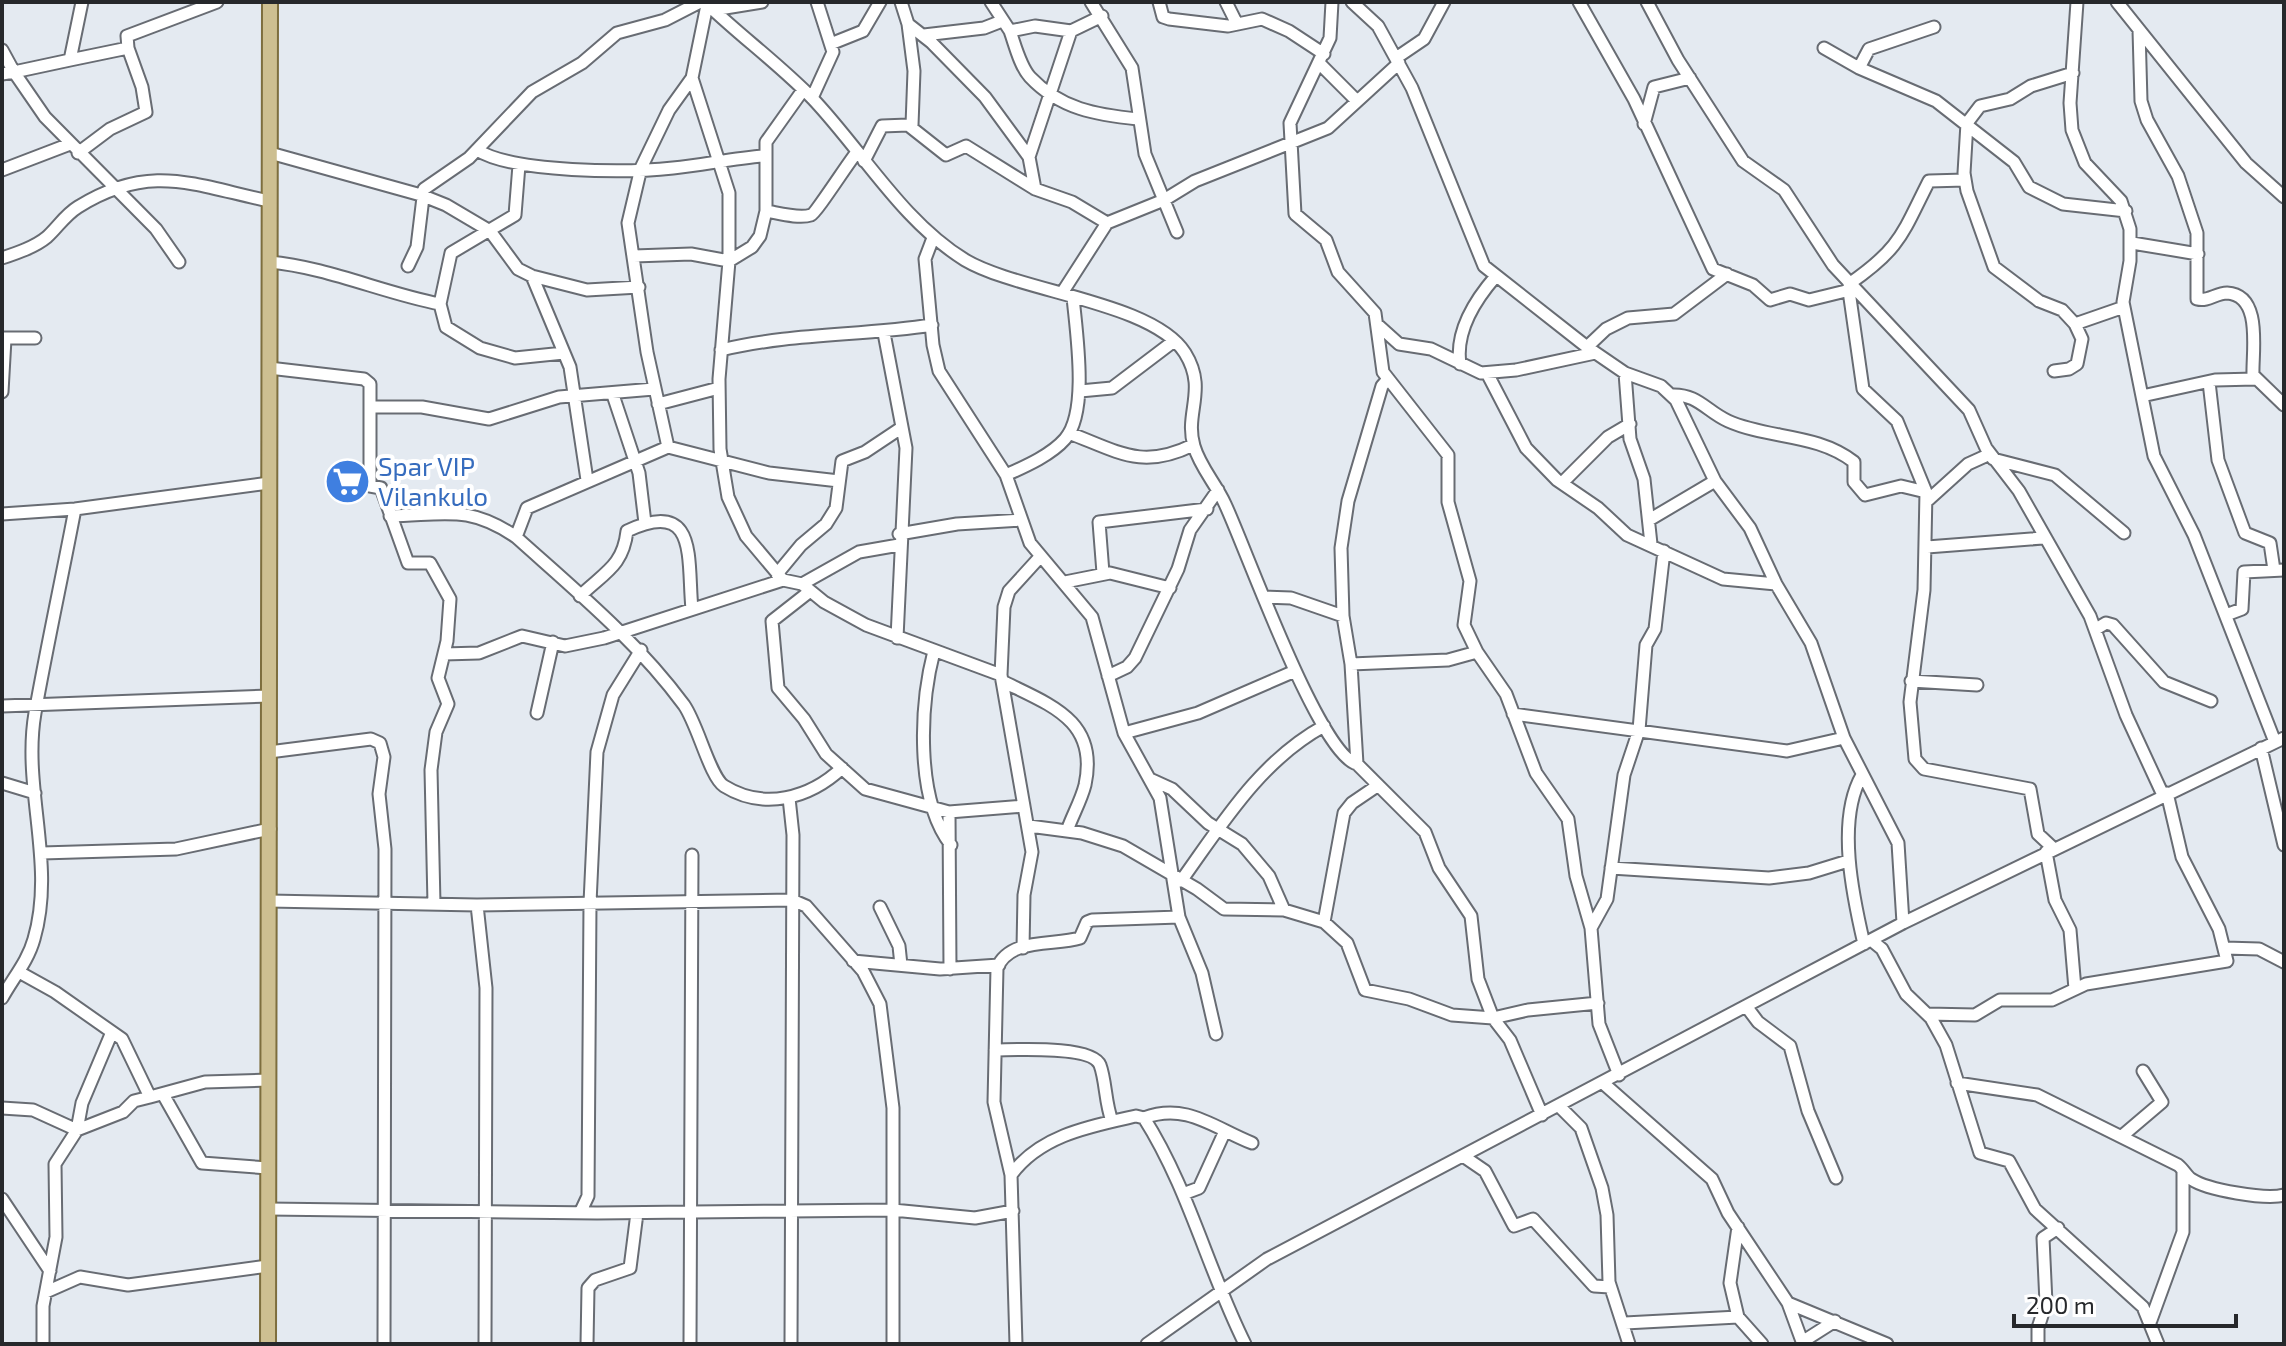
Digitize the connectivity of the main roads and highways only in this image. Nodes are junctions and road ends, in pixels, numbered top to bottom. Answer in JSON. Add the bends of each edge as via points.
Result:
{"nodes":[{"id":1,"x":270,"y":2,"type":"edge"},
{"id":2,"x":268,"y":1344,"type":"edge"}],
"edges":[{"from":1,"to":2,"type":"main road"}]}
